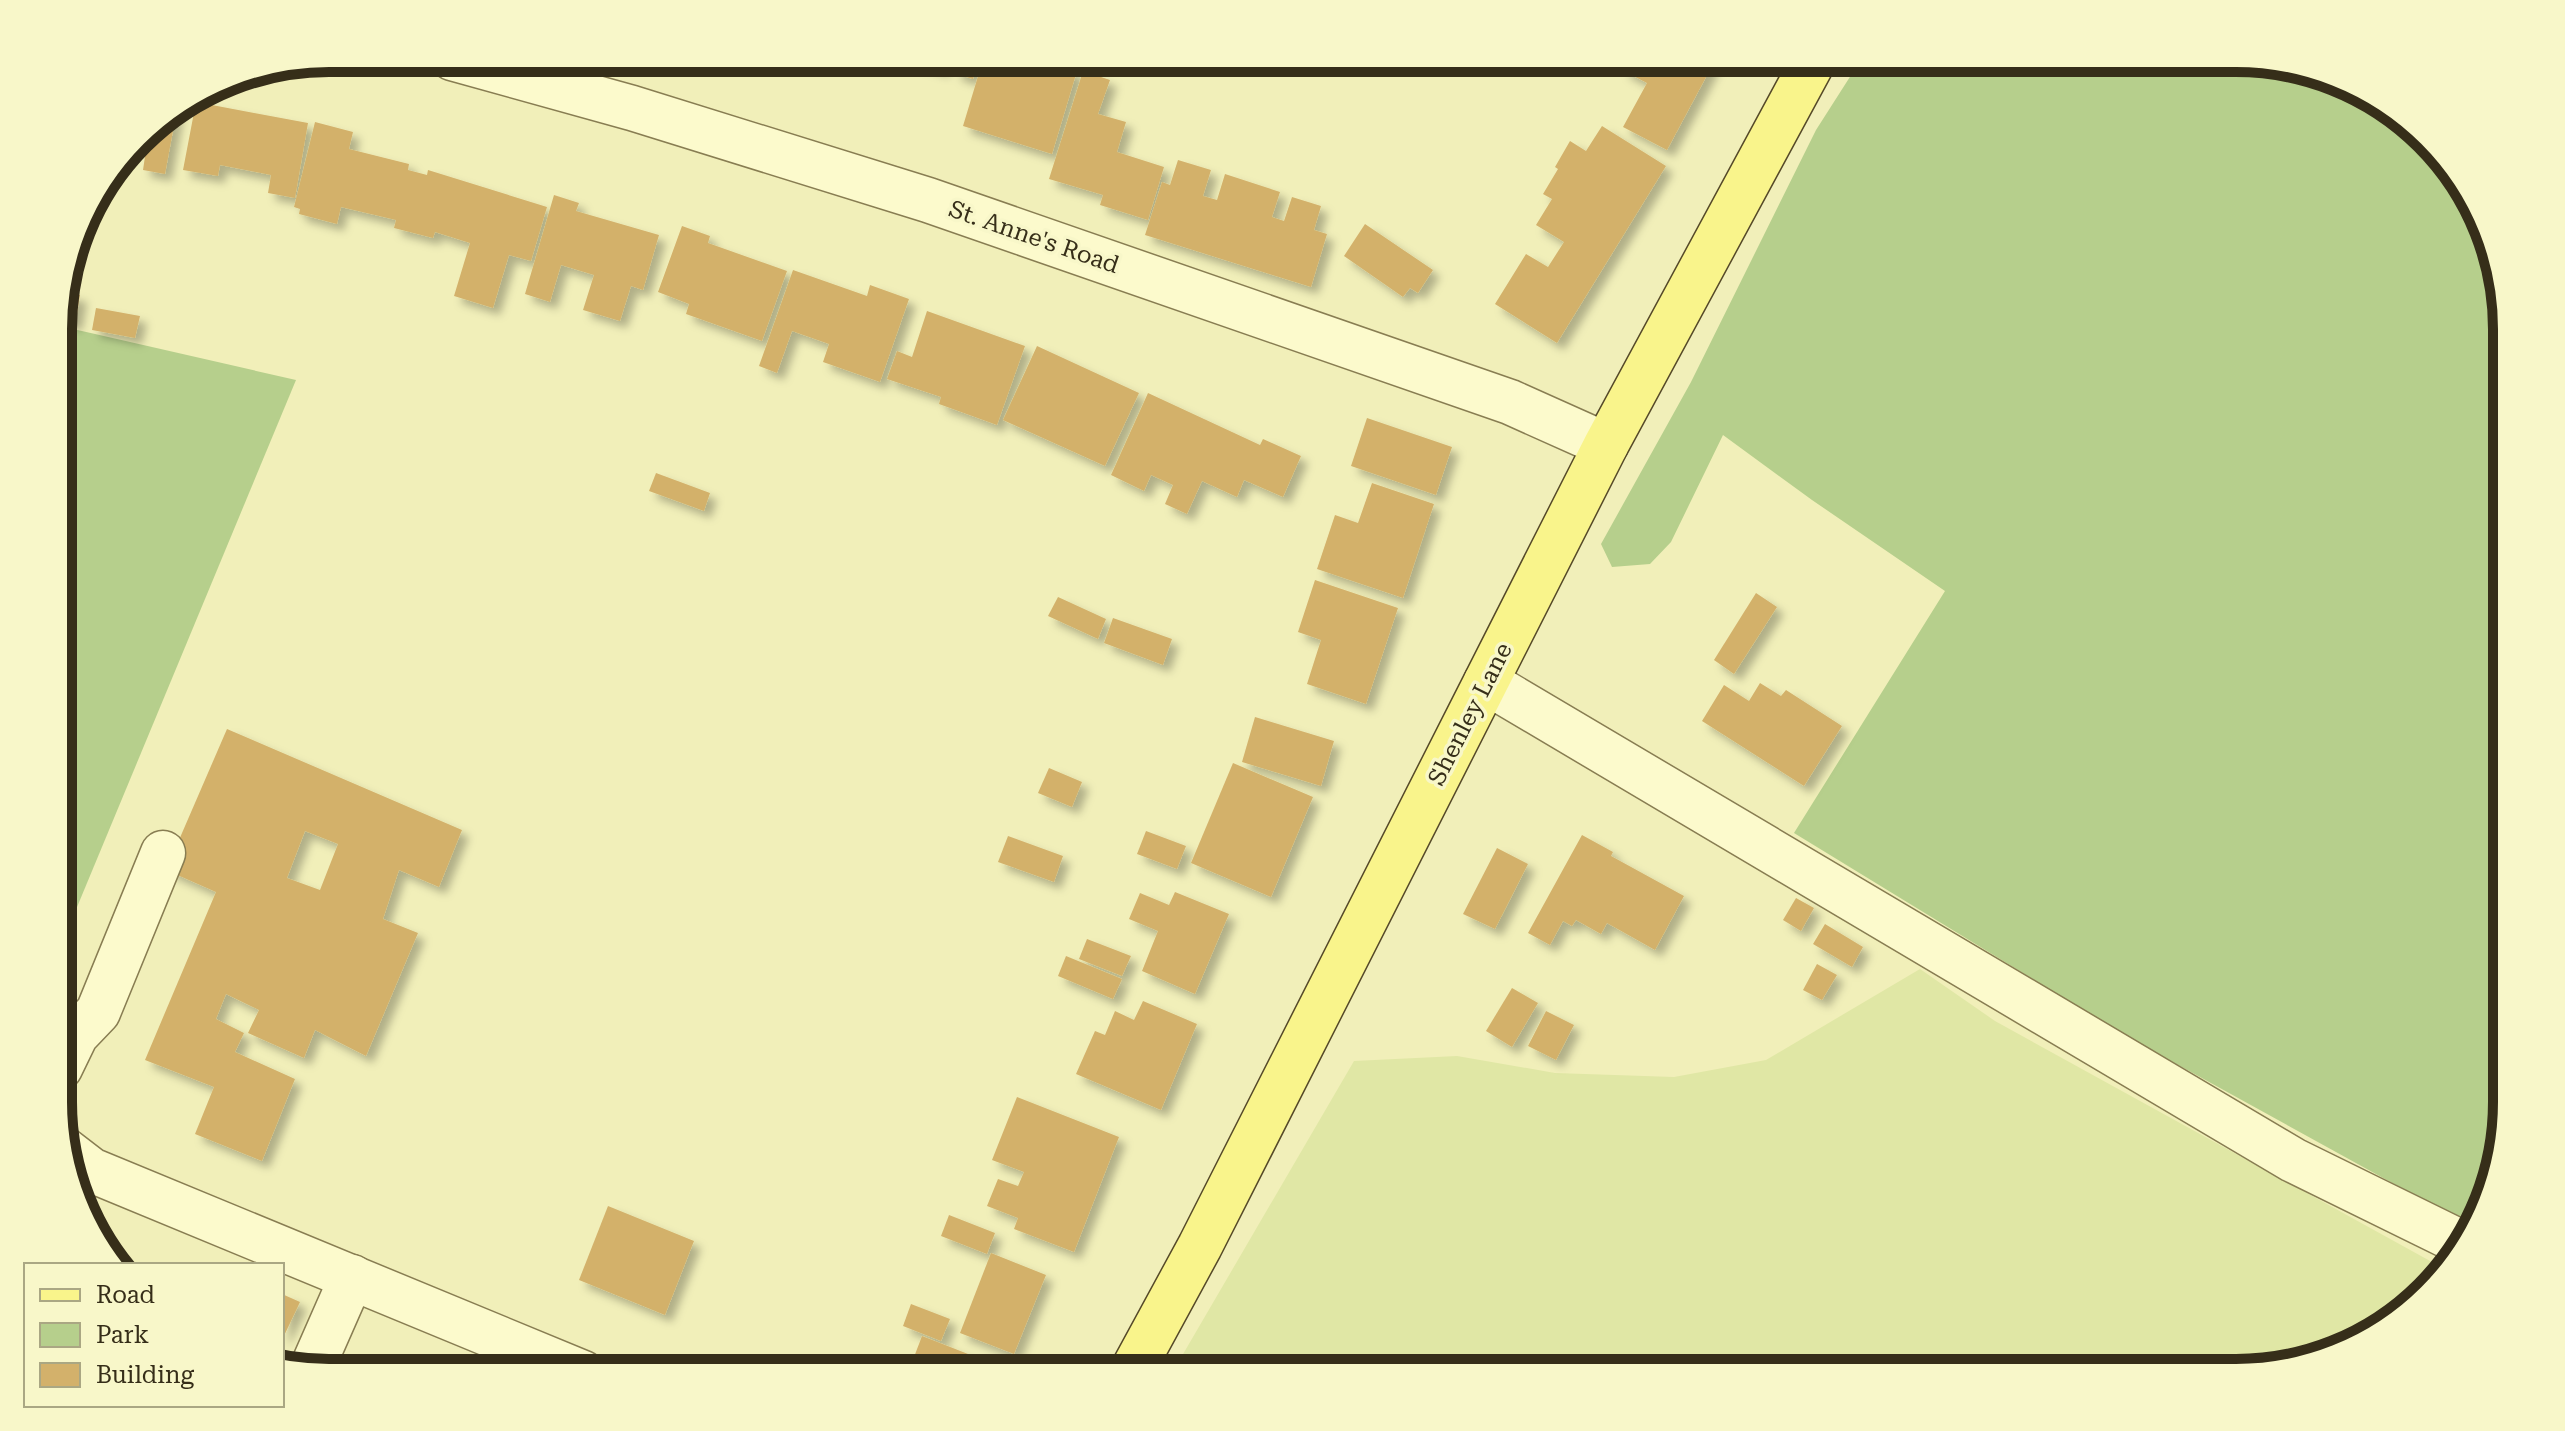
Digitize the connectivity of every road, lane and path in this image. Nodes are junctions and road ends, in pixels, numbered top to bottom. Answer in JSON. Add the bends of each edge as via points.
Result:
{"nodes":[{"id":1,"x":1807,"y":72,"type":"edge"},
{"id":2,"x":506,"y":73,"type":"edge"},
{"id":3,"x":1606,"y":445,"type":"junction"},
{"id":4,"x":1486,"y":682,"type":"junction"},
{"id":5,"x":163,"y":853,"type":"dead end"},
{"id":6,"x":72,"y":1043,"type":"edge"},
{"id":7,"x":80,"y":1162,"type":"edge"},
{"id":8,"x":2453,"y":1239,"type":"edge"},
{"id":9,"x":352,"y":1277,"type":"junction"},
{"id":10,"x":316,"y":1358,"type":"edge"},
{"id":11,"x":549,"y":1359,"type":"edge"},
{"id":12,"x":1139,"y":1359,"type":"edge"}],
"edges":[{"from":1,"to":3,"type":"main road","name":"Shenley Lane"},
{"from":2,"to":3,"type":"street","name":"St. Anne's Road","via":[[928,200],[1510,402]]},
{"from":3,"to":4,"type":"main road","name":"Shenley Lane"},
{"from":4,"to":8,"type":"street","via":[[2293,1160]]},
{"from":4,"to":12,"type":"main road","name":"Shenley Lane"},
{"from":5,"to":6,"type":"street","via":[[98,1012]]},
{"from":7,"to":9,"type":"street"},
{"from":9,"to":10,"type":"street"},
{"from":9,"to":11,"type":"street"}]}
